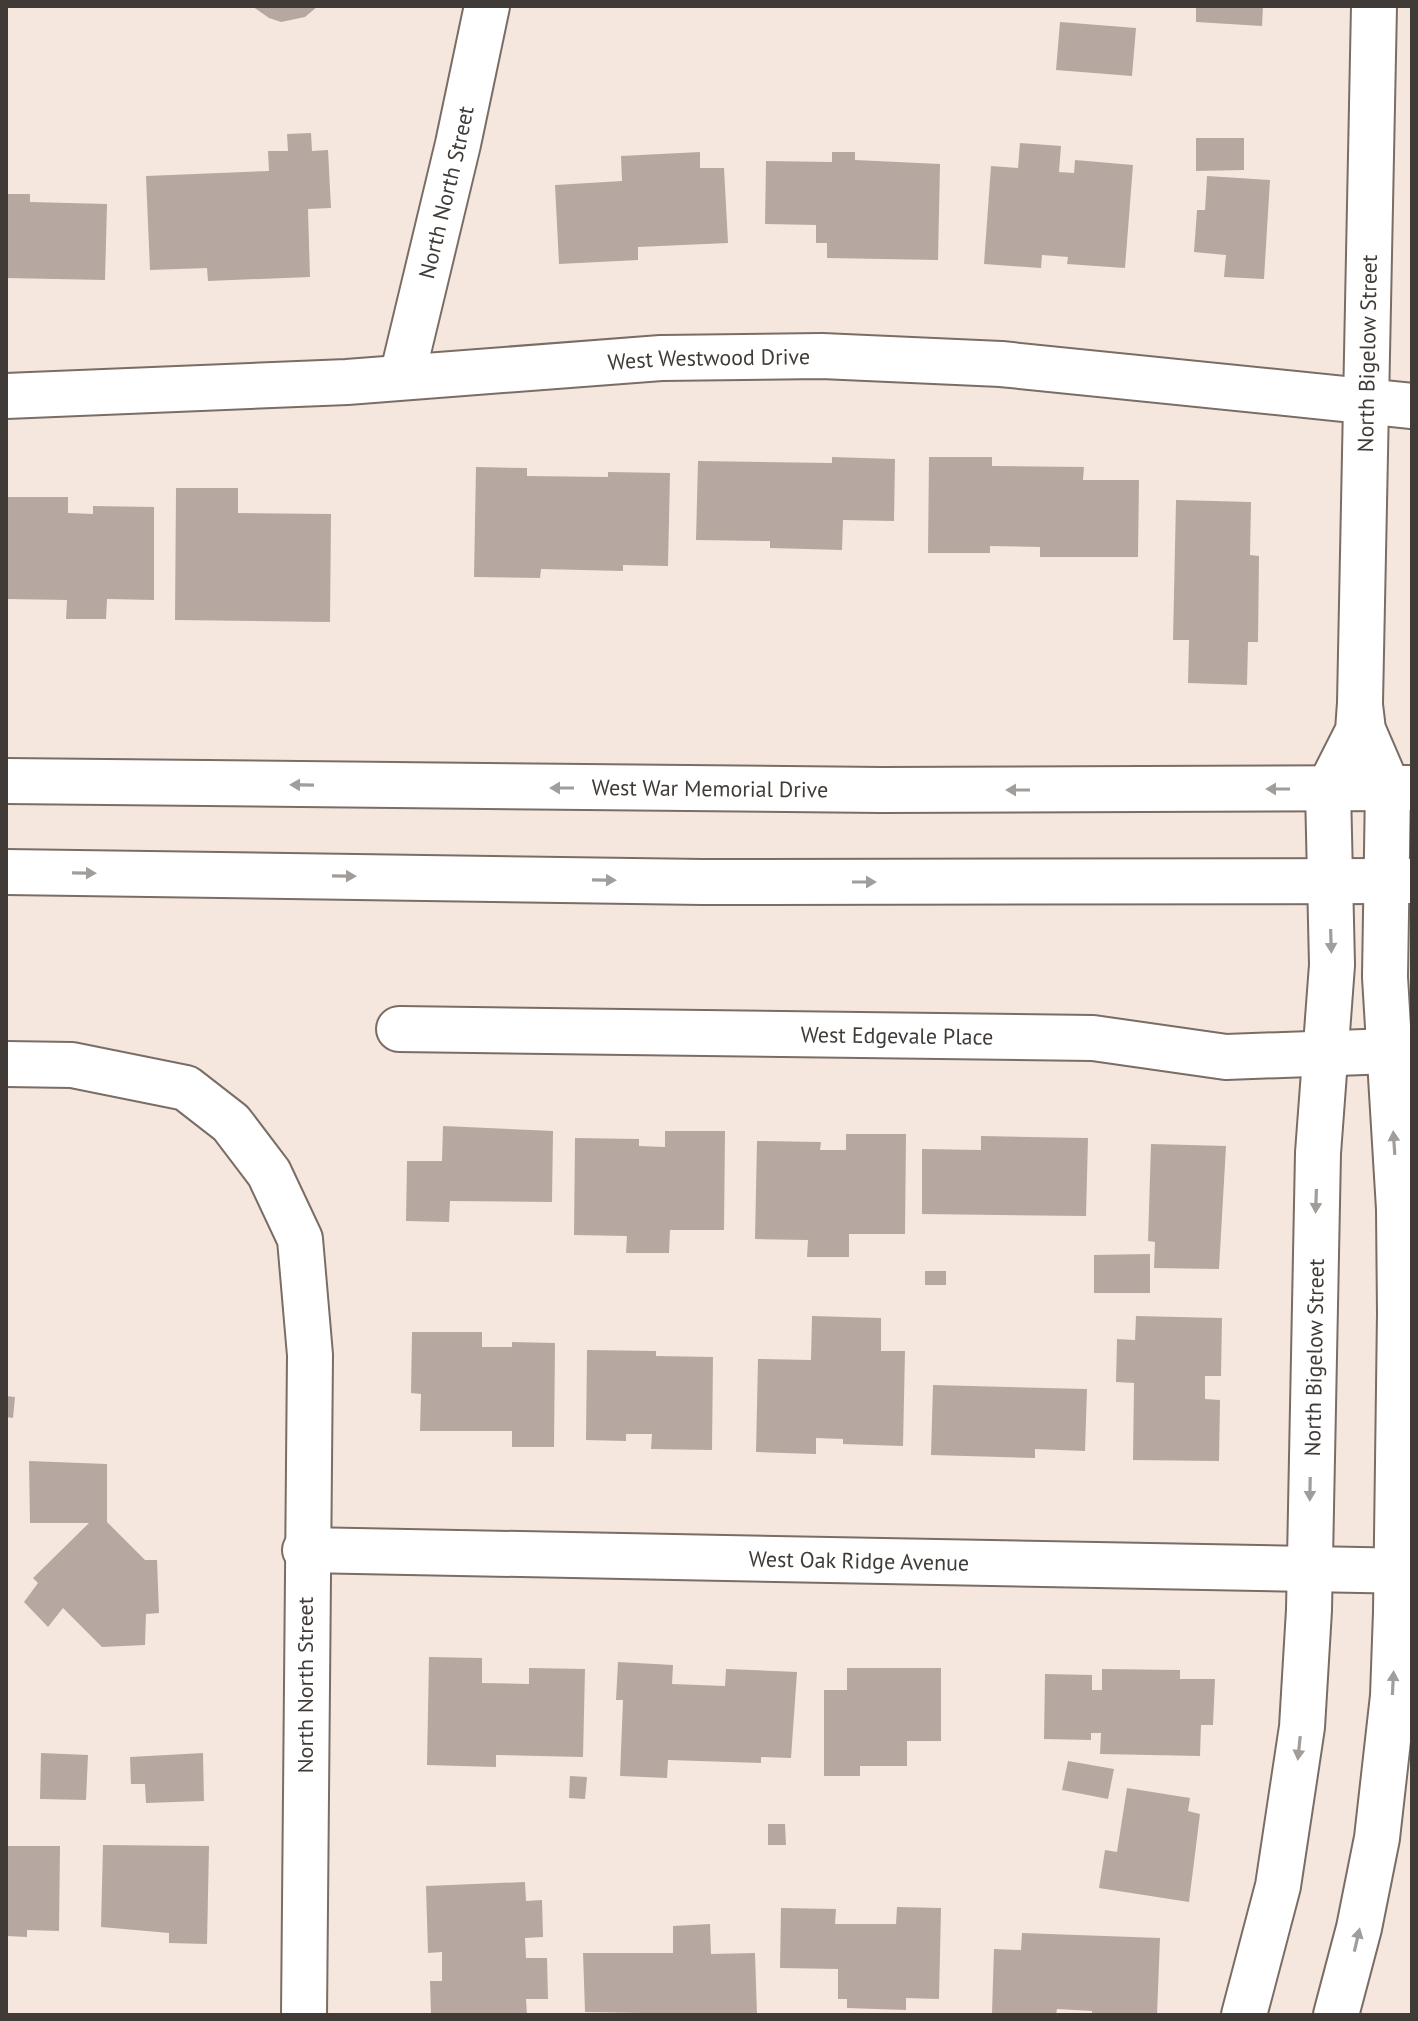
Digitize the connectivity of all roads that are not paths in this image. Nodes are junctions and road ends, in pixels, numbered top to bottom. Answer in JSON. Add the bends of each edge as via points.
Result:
{"nodes":[{"id":1,"x":487,"y":6,"type":"edge"},
{"id":2,"x":1374,"y":6,"type":"edge"},
{"id":3,"x":402,"y":377,"type":"junction"},
{"id":4,"x":6,"y":396,"type":"edge"},
{"id":5,"x":1368,"y":403,"type":"junction"},
{"id":6,"x":1412,"y":406,"type":"edge"},
{"id":7,"x":1360,"y":703,"type":"junction"},
{"id":8,"x":6,"y":781,"type":"edge"},
{"id":9,"x":1400,"y":788,"type":"edge"},
{"id":10,"x":1328,"y":790,"type":"junction"},
{"id":11,"x":6,"y":872,"type":"edge"},
{"id":12,"x":1400,"y":881,"type":"edge"},
{"id":13,"x":1329,"y":882,"type":"junction"},
{"id":14,"x":399,"y":1029,"type":"dead end"},
{"id":15,"x":1402,"y":1049,"type":"edge"},
{"id":16,"x":1324,"y":1051,"type":"junction"},
{"id":17,"x":6,"y":1064,"type":"edge"},
{"id":18,"x":305,"y":1550,"type":"junction"},
{"id":19,"x":1309,"y":1568,"type":"junction"},
{"id":20,"x":1404,"y":1570,"type":"edge"},
{"id":21,"x":304,"y":2015,"type":"edge"},
{"id":22,"x":1244,"y":2015,"type":"edge"},
{"id":23,"x":1336,"y":2015,"type":"edge"}],
"edges":[{"from":1,"to":3,"type":"main road","name":"North North Street"},
{"from":2,"to":5,"type":"main road","name":"North Bigelow Street"},
{"from":3,"to":4,"type":"main road","name":"West Westwood Drive"},
{"from":3,"to":5,"type":"main road","name":"West Westwood Drive","via":[[661,358],[914,357]]},
{"from":5,"to":6,"type":"main road","name":"West Westwood Drive"},
{"from":5,"to":7,"type":"main road","name":"North Bigelow Street"},
{"from":7,"to":9,"type":"main road","name":"North Bigelow Street","via":[[1363,730]]},
{"from":7,"to":10,"type":"main road","name":"North Bigelow Street","via":[[1358,731]]},
{"from":10,"to":8,"type":"main road","name":"West War Memorial Drive","one_way":true},
{"from":9,"to":10,"type":"main road","name":"West War Memorial Drive"},
{"from":9,"to":12,"type":"main road","name":"North Bigelow Street"},
{"from":10,"to":13,"type":"main road","name":"North Bigelow Street"},
{"from":11,"to":13,"type":"main road","one_way":true,"via":[[703,882]]},
{"from":12,"to":13,"type":"main road"},
{"from":12,"to":15,"type":"main road","name":"North Bigelow Street","via":[[1385,977]]},
{"from":13,"to":16,"type":"main road","name":"North Bigelow Street","one_way":true,"via":[[1332,965]]},
{"from":14,"to":16,"type":"main road","name":"West Edgevale Place","via":[[1093,1038],[1226,1057]]},
{"from":15,"to":16,"type":"main road","name":"West Edgevale Place"},
{"from":20,"to":15,"type":"main road","name":"North Bigelow Street","one_way":true},
{"from":16,"to":19,"type":"main road","name":"North Bigelow Street","one_way":true,"via":[[1312,1311]]},
{"from":17,"to":18,"type":"main road","name":"North North Street","via":[[72,1065],[186,1088],[231,1123],[269,1173],[300,1239],[310,1355]]},
{"from":18,"to":19,"type":"main road","name":"West Oak Ridge Avenue"},
{"from":18,"to":21,"type":"main road","name":"North North Street"},
{"from":19,"to":20,"type":"main road","name":"West Oak Ridge Avenue"},
{"from":19,"to":22,"type":"main road","name":"North Bigelow Street","one_way":true,"via":[[1305,1690],[1294,1792],[1268,1936]]},
{"from":23,"to":20,"type":"main road","name":"North Bigelow Street","one_way":true,"via":[[1359,1928],[1382,1803]]}]}
